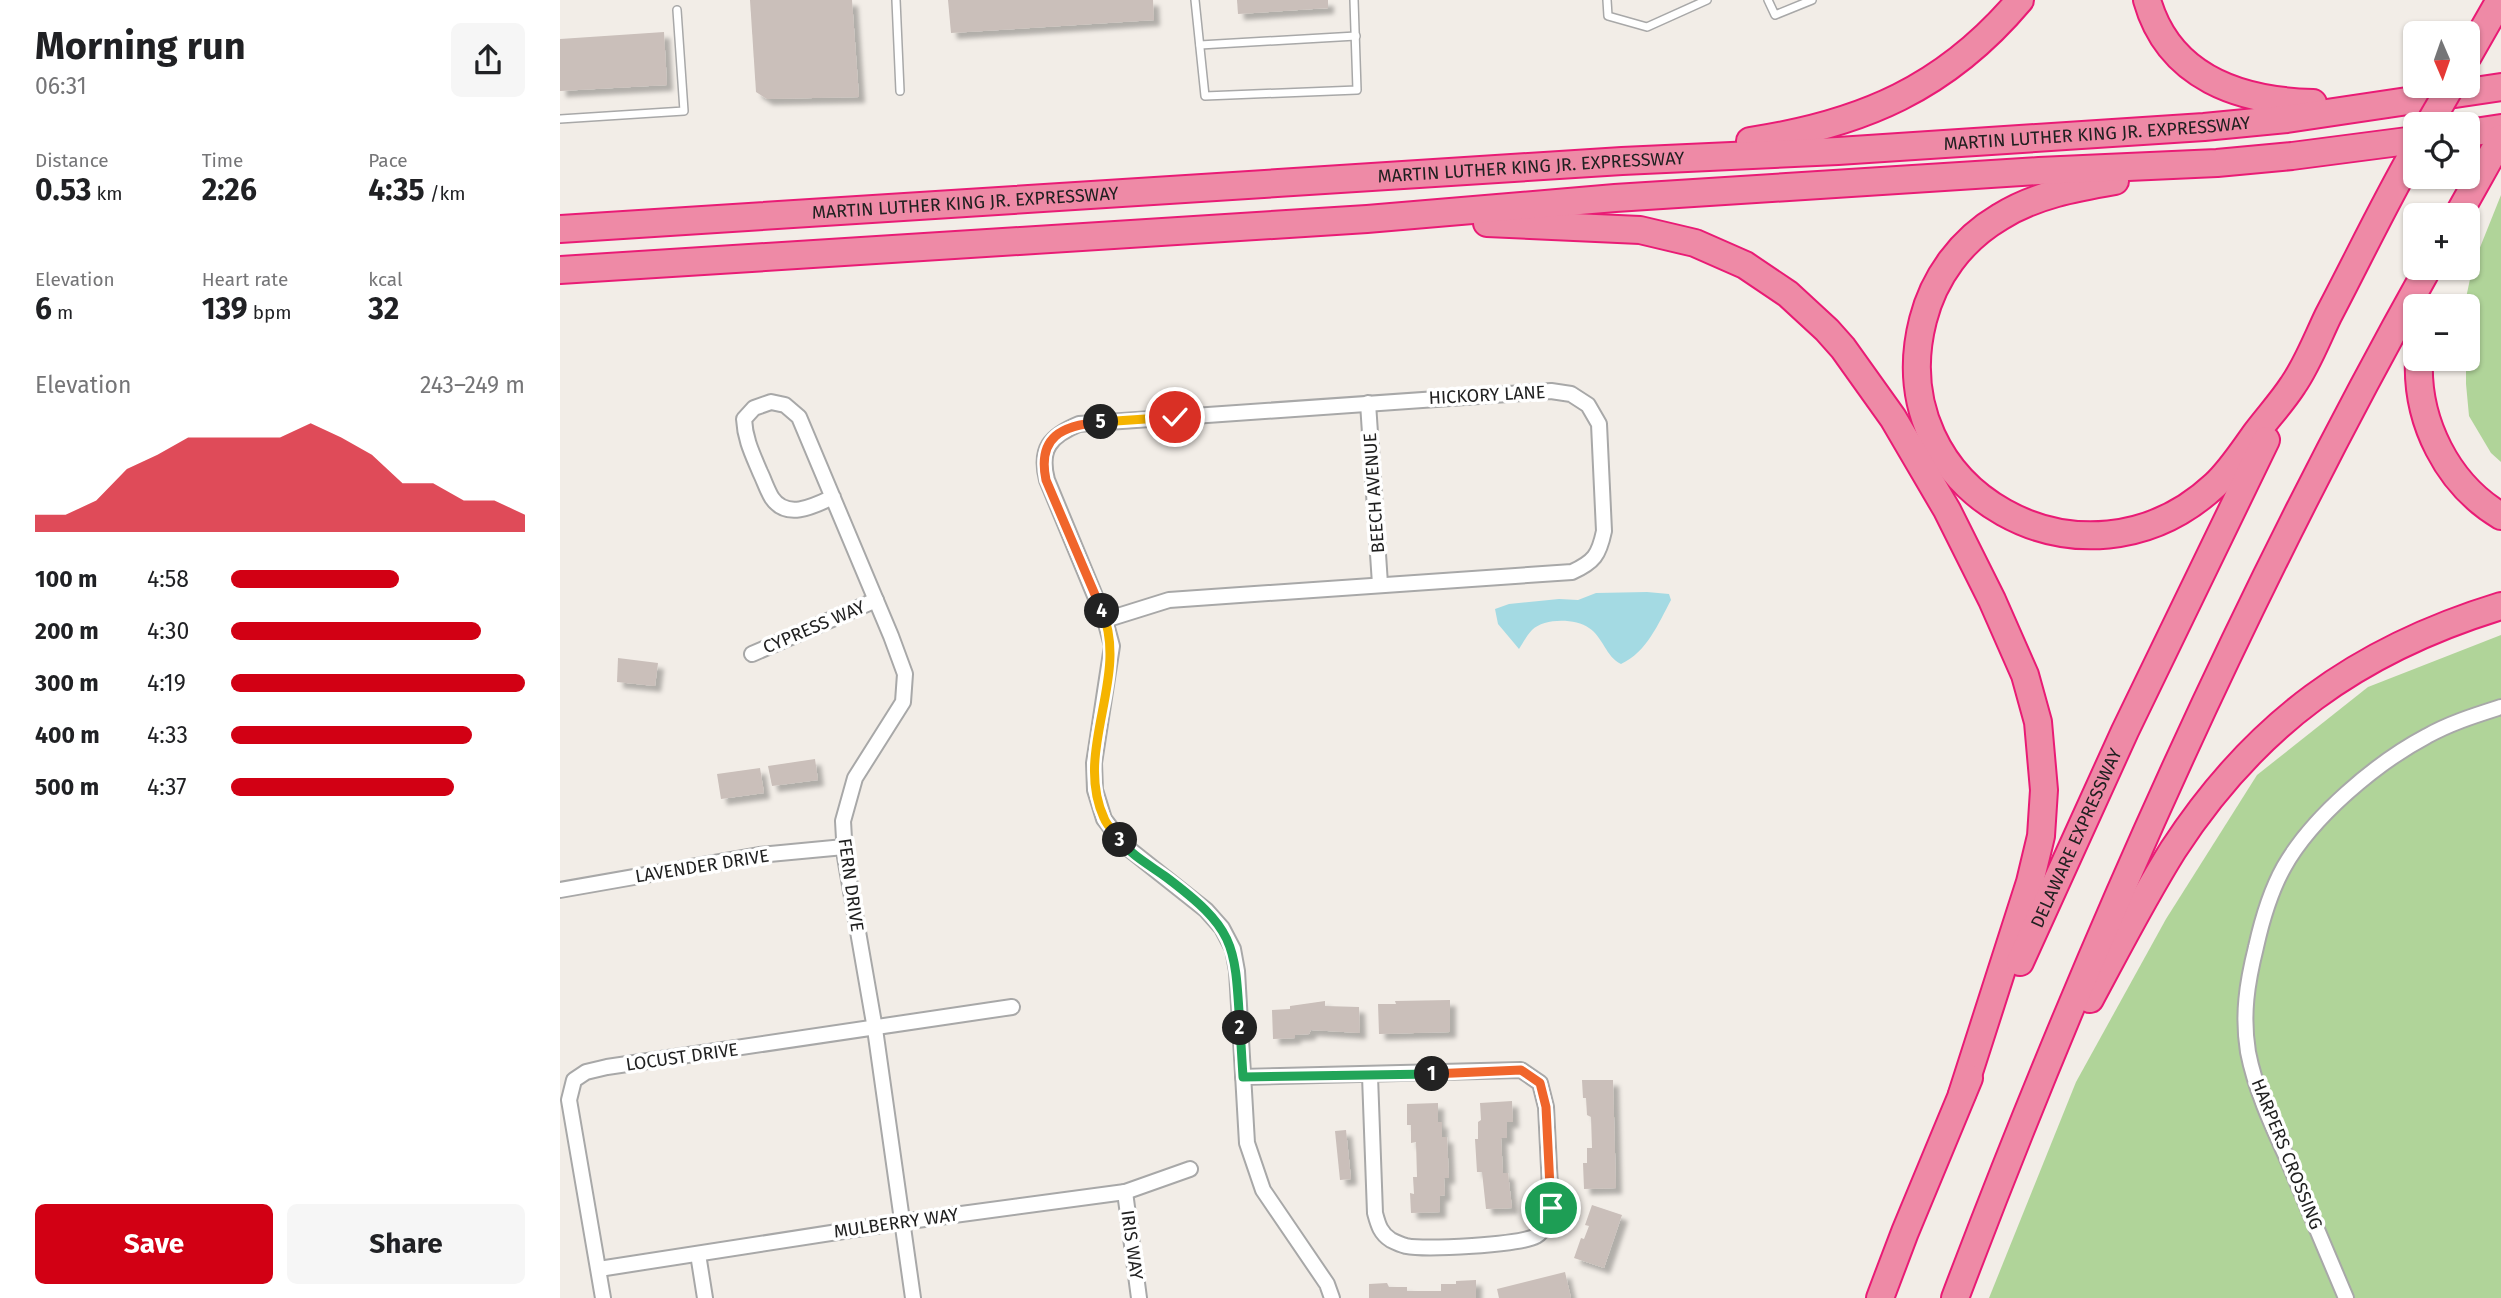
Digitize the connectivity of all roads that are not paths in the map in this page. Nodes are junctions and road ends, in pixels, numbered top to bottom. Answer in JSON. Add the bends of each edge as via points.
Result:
{"nodes":[{"id":1,"x":896,"y":0,"type":"edge"},
{"id":2,"x":1195,"y":0,"type":"edge"},
{"id":3,"x":1354,"y":0,"type":"edge"},
{"id":4,"x":1607,"y":0,"type":"edge"},
{"id":5,"x":1707,"y":0,"type":"edge"},
{"id":6,"x":1768,"y":0,"type":"edge"},
{"id":7,"x":1812,"y":0,"type":"edge"},
{"id":8,"x":2020,"y":0,"type":"edge"},
{"id":9,"x":2147,"y":0,"type":"edge"},
{"id":10,"x":2500,"y":0,"type":"edge"},
{"id":11,"x":677,"y":10,"type":"dead end"},
{"id":12,"x":2480,"y":34,"type":"edge"},
{"id":13,"x":1356,"y":36,"type":"junction"},
{"id":14,"x":1200,"y":45,"type":"junction"},
{"id":15,"x":2501,"y":87,"type":"edge"},
{"id":16,"x":900,"y":91,"type":"dead end"},
{"id":17,"x":2374,"y":105,"type":"junction"},
{"id":18,"x":560,"y":119,"type":"edge"},
{"id":19,"x":2501,"y":128,"type":"edge"},
{"id":20,"x":2480,"y":131,"type":"edge"},
{"id":21,"x":2403,"y":142,"type":"edge"},
{"id":22,"x":2491,"y":155,"type":"edge"},
{"id":23,"x":1622,"y":161,"type":"junction"},
{"id":24,"x":2217,"y":163,"type":"junction"},
{"id":25,"x":2403,"y":171,"type":"edge"},
{"id":26,"x":2465,"y":203,"type":"edge"},
{"id":27,"x":2469,"y":203,"type":"edge"},
{"id":28,"x":1367,"y":219,"type":"junction"},
{"id":29,"x":560,"y":229,"type":"edge"},
{"id":30,"x":560,"y":270,"type":"edge"},
{"id":31,"x":2422,"y":280,"type":"edge"},
{"id":32,"x":2419,"y":371,"type":"edge"},
{"id":33,"x":2293,"y":385,"type":"junction"},
{"id":34,"x":1368,"y":402,"type":"junction"},
{"id":35,"x":833,"y":497,"type":"junction"},
{"id":36,"x":2501,"y":516,"type":"edge"},
{"id":37,"x":1380,"y":584,"type":"junction"},
{"id":38,"x":876,"y":600,"type":"junction"},
{"id":39,"x":2501,"y":606,"type":"edge"},
{"id":40,"x":1105,"y":620,"type":"junction"},
{"id":41,"x":752,"y":654,"type":"dead end"},
{"id":42,"x":2501,"y":707,"type":"edge"},
{"id":43,"x":844,"y":847,"type":"junction"},
{"id":44,"x":560,"y":890,"type":"edge"},
{"id":45,"x":1012,"y":1007,"type":"dead end"},
{"id":46,"x":874,"y":1029,"type":"junction"},
{"id":47,"x":1370,"y":1076,"type":"junction"},
{"id":48,"x":1243,"y":1077,"type":"junction"},
{"id":49,"x":1962,"y":1094,"type":"junction"},
{"id":50,"x":2025,"y":1120,"type":"junction"},
{"id":51,"x":1190,"y":1169,"type":"dead end"},
{"id":52,"x":1125,"y":1192,"type":"junction"},
{"id":53,"x":902,"y":1222,"type":"junction"},
{"id":54,"x":698,"y":1254,"type":"junction"},
{"id":55,"x":599,"y":1269,"type":"junction"},
{"id":56,"x":603,"y":1298,"type":"edge"},
{"id":57,"x":705,"y":1298,"type":"edge"},
{"id":58,"x":914,"y":1298,"type":"edge"},
{"id":59,"x":1139,"y":1298,"type":"edge"},
{"id":60,"x":1332,"y":1298,"type":"edge"},
{"id":61,"x":1880,"y":1298,"type":"edge"},
{"id":62,"x":1955,"y":1298,"type":"edge"},
{"id":63,"x":2346,"y":1298,"type":"edge"}],
"edges":[{"from":1,"to":16,"type":"lane"},
{"from":2,"to":14,"type":"lane"},
{"from":3,"to":13,"type":"lane"},
{"from":4,"to":5,"type":"lane","via":[[1608,16],[1647,27]]},
{"from":6,"to":7,"type":"lane","via":[[1774,15]]},
{"from":8,"to":23,"type":"highway","via":[[1969,54],[1882,106],[1792,134]]},
{"from":9,"to":17,"type":"highway","via":[[2160,31],[2180,58],[2227,89],[2288,103]]},
{"from":10,"to":12,"type":"highway"},
{"from":11,"to":18,"type":"lane","via":[[684,111]]},
{"from":13,"to":14,"type":"lane"},
{"from":13,"to":14,"type":"lane","via":[[1357,90],[1205,96]]},
{"from":15,"to":17,"type":"highway","name":"MARTIN LUTHER KING JR. EXPRESSWAY"},
{"from":17,"to":23,"type":"highway","name":"MARTIN LUTHER KING JR. EXPRESSWAY","via":[[2204,127]]},
{"from":19,"to":20,"type":"highway"},
{"from":21,"to":24,"type":"highway","name":"MARTIN LUTHER KING JR. EXPRESSWAY"},
{"from":22,"to":26,"type":"highway"},
{"from":22,"to":27,"type":"highway"},
{"from":23,"to":29,"type":"highway","name":"MARTIN LUTHER KING JR. EXPRESSWAY"},
{"from":24,"to":28,"type":"highway","name":"MARTIN LUTHER KING JR. EXPRESSWAY","via":[[1615,198]]},
{"from":24,"to":33,"type":"highway","via":[[2055,194],[2000,216],[1970,238],[1938,280],[1921,330],[1919,386],[1927,422],[1956,472],[1995,506],[2055,533],[2104,536],[2152,525],[2202,496],[2229,471]]},
{"from":25,"to":33,"type":"highway"},
{"from":28,"to":30,"type":"highway","name":"MARTIN LUTHER KING JR. EXPRESSWAY"},
{"from":28,"to":49,"type":"highway","via":[[1611,228],[1695,243],[1745,265],[1788,294],[1843,348],[1893,418],[1992,600],[2025,675],[2041,743],[2043,814],[2036,858]]},
{"from":31,"to":50,"type":"highway","via":[[2325,459],[2216,683],[2101,933]]},
{"from":32,"to":36,"type":"highway","via":[[2426,420],[2439,451],[2468,490]]},
{"from":33,"to":49,"type":"highway","name":"DELAWARE EXPRESSWAY","via":[[2125,731]]},
{"from":34,"to":37,"type":"street","name":"BEECH AVENUE"},
{"from":34,"to":37,"type":"street","name":"HICKORY LANE","via":[[1551,391],[1571,394],[1588,405],[1599,424],[1604,531],[1590,564],[1572,572]]},
{"from":34,"to":40,"type":"street","name":"HICKORY LANE","via":[[1079,424],[1062,431],[1047,446],[1042,463]]},
{"from":35,"to":35,"type":"street","name":"FERN DRIVE","via":[[799,417],[785,405],[771,402],[754,408],[744,419],[745,437],[772,498],[782,508],[800,510]]},
{"from":35,"to":38,"type":"street","name":"FERN DRIVE"},
{"from":37,"to":40,"type":"street","name":"HICKORY LANE","via":[[1169,600]]},
{"from":38,"to":41,"type":"street","name":"CYPRESS WAY"},
{"from":38,"to":43,"type":"street","name":"FERN DRIVE","via":[[905,674],[903,702],[855,778],[843,821]]},
{"from":39,"to":50,"type":"highway","via":[[2430,630],[2373,657],[2296,710],[2247,755],[2191,824],[2158,875]]},
{"from":40,"to":48,"type":"street","name":"HICKORY LANE","via":[[1112,646],[1094,763],[1095,790],[1104,819],[1124,845],[1206,910],[1233,949]]},
{"from":42,"to":63,"type":"street","name":"HARPERS CROSSING","via":[[2427,735],[2337,802],[2284,868],[2263,916],[2244,1013],[2249,1054],[2263,1102]]},
{"from":43,"to":44,"type":"street","name":"LAVENDER DRIVE","via":[[760,855]]},
{"from":43,"to":46,"type":"street","name":"FERN DRIVE"},
{"from":45,"to":46,"type":"street","name":"LOCUST DRIVE"},
{"from":46,"to":53,"type":"street","name":"FERN DRIVE"},
{"from":46,"to":55,"type":"street","name":"LOCUST DRIVE","via":[[607,1067],[574,1080],[569,1100]]},
{"from":47,"to":47,"type":"street","via":[[1521,1070],[1540,1083],[1546,1107],[1551,1208],[1539,1234],[1516,1241],[1406,1246],[1380,1230],[1375,1213]]},
{"from":47,"to":48,"type":"street"},
{"from":48,"to":60,"type":"street","name":"HICKORY LANE","via":[[1247,1143],[1263,1190]]},
{"from":49,"to":61,"type":"highway","name":"DELAWARE EXPRESSWAY"},
{"from":50,"to":62,"type":"highway"},
{"from":51,"to":52,"type":"street","name":"MULBERRY WAY"},
{"from":52,"to":53,"type":"street","name":"MULBERRY WAY"},
{"from":52,"to":59,"type":"street","name":"IRIS WAY"},
{"from":53,"to":54,"type":"street","name":"MULBERRY WAY"},
{"from":53,"to":58,"type":"street","name":"FERN DRIVE"},
{"from":54,"to":55,"type":"street","name":"MULBERRY WAY"},
{"from":54,"to":57,"type":"street"},
{"from":55,"to":56,"type":"street","name":"LOCUST DRIVE"}]}
